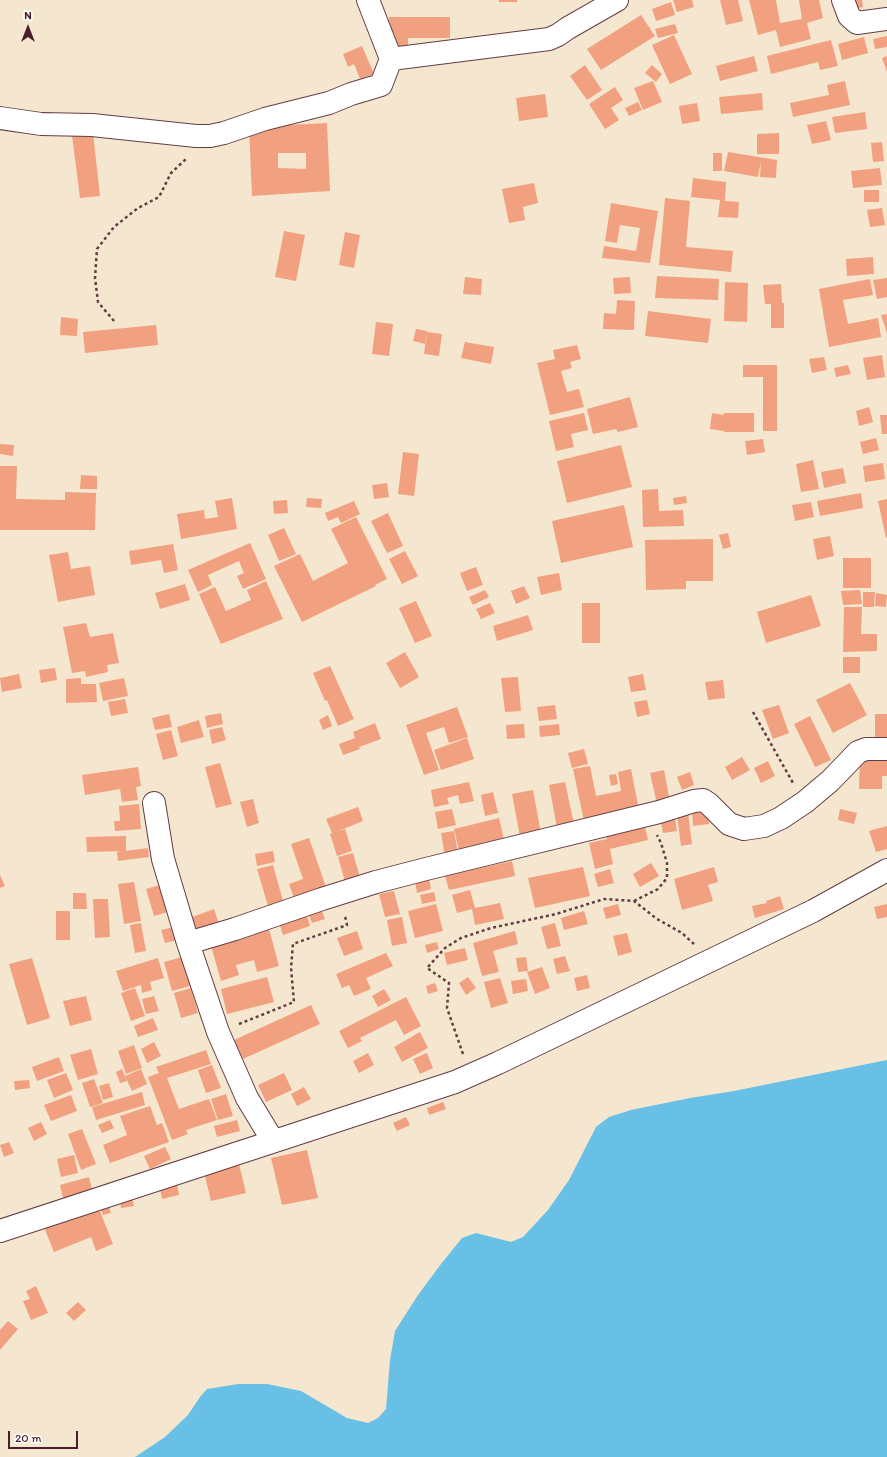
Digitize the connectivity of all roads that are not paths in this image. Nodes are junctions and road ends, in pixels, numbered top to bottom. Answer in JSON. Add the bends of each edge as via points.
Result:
{"nodes":[{"id":1,"x":368,"y":0,"type":"edge"},
{"id":2,"x":843,"y":0,"type":"edge"},
{"id":3,"x":612,"y":1,"type":"edge"},
{"id":4,"x":887,"y":19,"type":"edge"},
{"id":5,"x":391,"y":59,"type":"junction"},
{"id":6,"x":0,"y":118,"type":"edge"},
{"id":7,"x":887,"y":749,"type":"edge"},
{"id":8,"x":154,"y":803,"type":"dead end"},
{"id":9,"x":887,"y":870,"type":"edge"},
{"id":10,"x":188,"y":943,"type":"junction"},
{"id":11,"x":273,"y":1141,"type":"junction"},
{"id":12,"x":0,"y":1231,"type":"edge"}],
"edges":[{"from":1,"to":5,"type":"street"},
{"from":2,"to":4,"type":"street","via":[[849,16],[856,23]]},
{"from":3,"to":5,"type":"street","via":[[549,39]]},
{"from":5,"to":6,"type":"street","via":[[381,85],[329,103],[210,136],[92,125],[41,124]]},
{"from":7,"to":10,"type":"street","via":[[866,749],[858,752],[805,802],[764,826],[744,829],[729,824],[710,804],[703,800],[694,801],[659,812],[376,882],[235,930]]},
{"from":8,"to":10,"type":"street","via":[[163,859]]},
{"from":9,"to":11,"type":"street","via":[[813,911],[470,1075]]},
{"from":10,"to":11,"type":"street","via":[[218,1032],[247,1098]]},
{"from":11,"to":12,"type":"street"}]}
